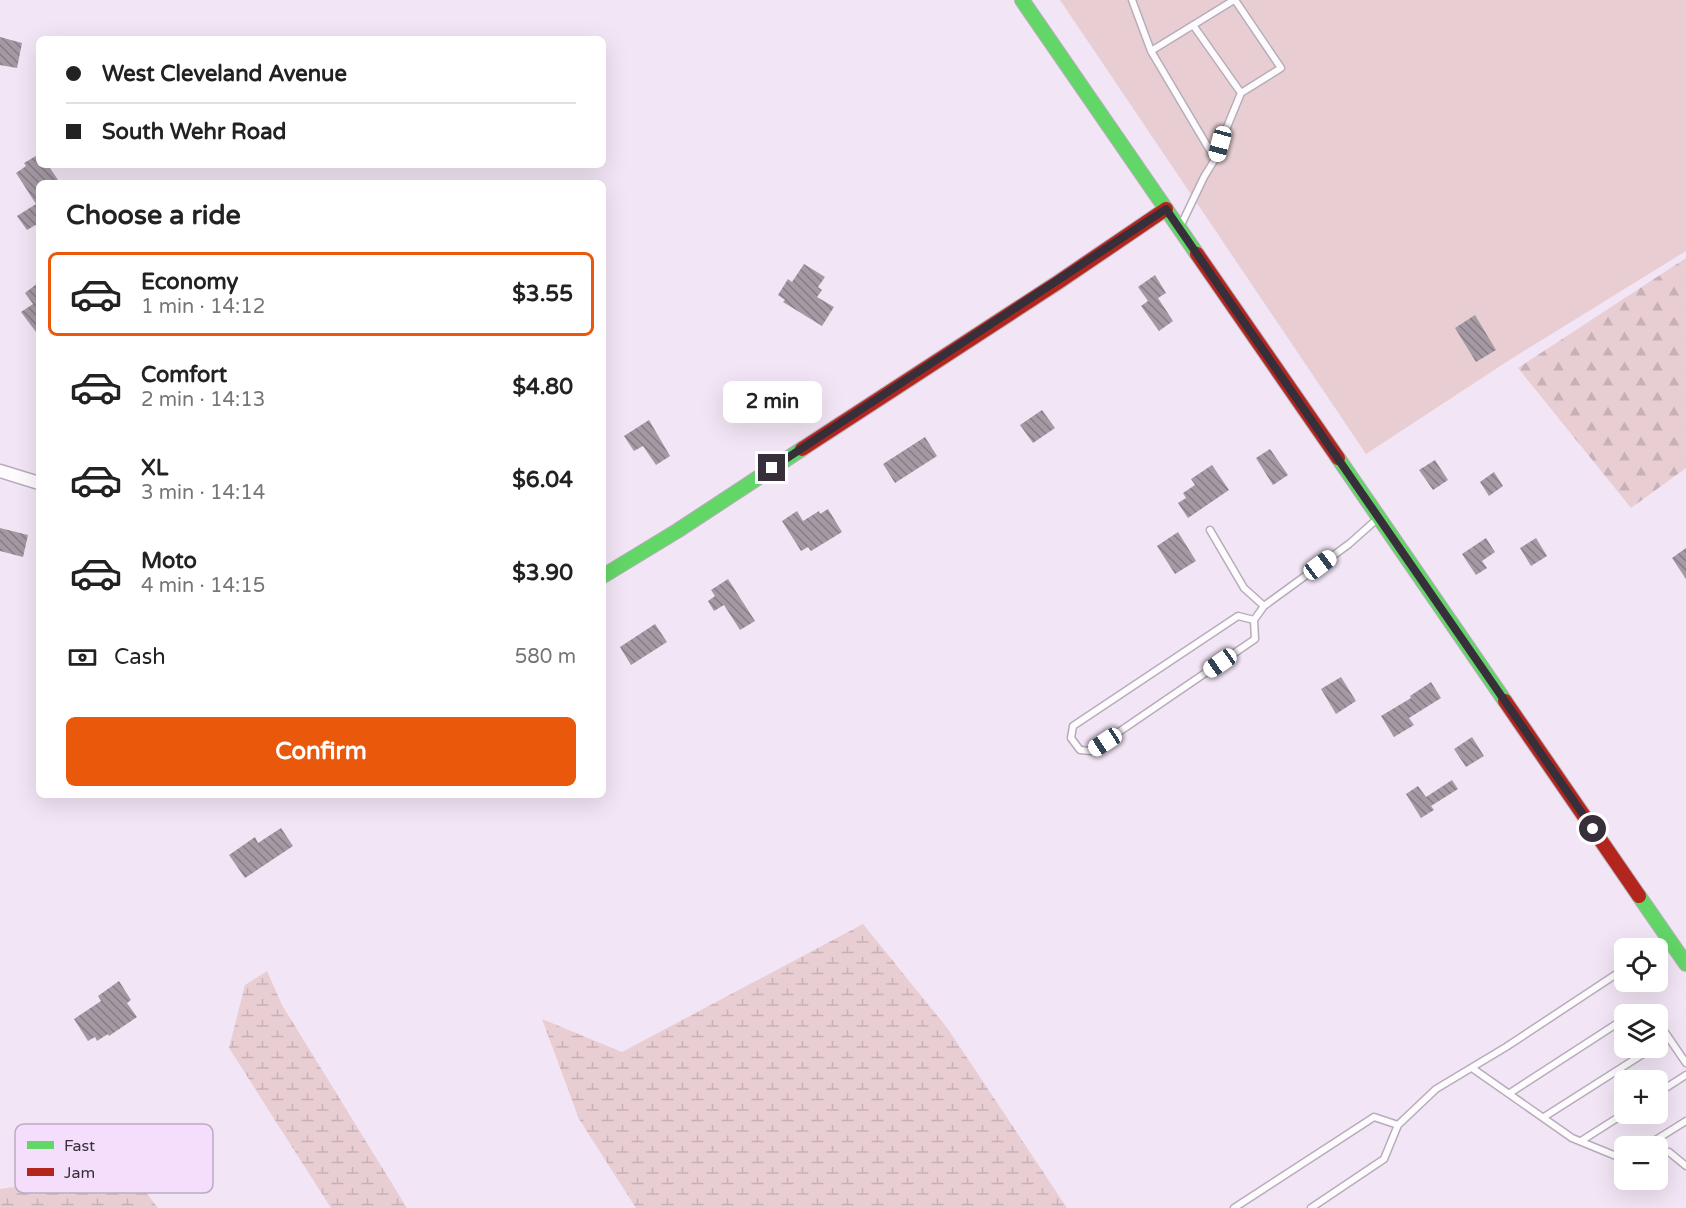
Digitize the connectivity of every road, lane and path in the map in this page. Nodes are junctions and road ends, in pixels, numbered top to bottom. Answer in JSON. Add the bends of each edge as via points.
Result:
{"nodes":[{"id":1,"x":1022,"y":0,"type":"edge"},
{"id":2,"x":1132,"y":0,"type":"edge"},
{"id":3,"x":1235,"y":0,"type":"edge"},
{"id":4,"x":1193,"y":26,"type":"junction"},
{"id":5,"x":1151,"y":51,"type":"junction"},
{"id":6,"x":1241,"y":93,"type":"junction"},
{"id":7,"x":1215,"y":159,"type":"junction"},
{"id":8,"x":1166,"y":209,"type":"junction"},
{"id":9,"x":1180,"y":228,"type":"junction"},
{"id":10,"x":0,"y":471,"type":"edge"},
{"id":11,"x":36,"y":482,"type":"edge"},
{"id":12,"x":1379,"y":518,"type":"junction"},
{"id":13,"x":1210,"y":530,"type":"dead end"},
{"id":14,"x":606,"y":574,"type":"edge"},
{"id":15,"x":1264,"y":606,"type":"junction"},
{"id":16,"x":1254,"y":620,"type":"junction"},
{"id":17,"x":1684,"y":957,"type":"edge"},
{"id":18,"x":1614,"y":976,"type":"edge"},
{"id":19,"x":1614,"y":1025,"type":"edge"},
{"id":20,"x":1668,"y":1038,"type":"edge"},
{"id":21,"x":1637,"y":1058,"type":"edge"},
{"id":22,"x":1686,"y":1063,"type":"edge"},
{"id":23,"x":1472,"y":1068,"type":"junction"},
{"id":24,"x":1686,"y":1075,"type":"edge"},
{"id":25,"x":1668,"y":1087,"type":"edge"},
{"id":26,"x":1510,"y":1093,"type":"junction"},
{"id":27,"x":1544,"y":1117,"type":"junction"},
{"id":28,"x":1614,"y":1120,"type":"edge"},
{"id":29,"x":1686,"y":1121,"type":"edge"},
{"id":30,"x":1398,"y":1125,"type":"junction"},
{"id":31,"x":1662,"y":1136,"type":"edge"},
{"id":32,"x":1581,"y":1141,"type":"junction"},
{"id":33,"x":1668,"y":1152,"type":"edge"},
{"id":34,"x":1614,"y":1155,"type":"edge"},
{"id":35,"x":1686,"y":1166,"type":"edge"},
{"id":36,"x":1234,"y":1208,"type":"edge"},
{"id":37,"x":1311,"y":1208,"type":"edge"}],
"edges":[{"from":1,"to":8,"type":"main road"},
{"from":2,"to":5,"type":"lane"},
{"from":3,"to":4,"type":"lane"},
{"from":3,"to":6,"type":"lane","via":[[1281,68]]},
{"from":4,"to":5,"type":"lane"},
{"from":4,"to":6,"type":"lane"},
{"from":5,"to":7,"type":"lane"},
{"from":6,"to":7,"type":"lane"},
{"from":7,"to":9,"type":"lane"},
{"from":8,"to":9,"type":"main road"},
{"from":8,"to":14,"type":"main road"},
{"from":9,"to":12,"type":"main road"},
{"from":10,"to":11,"type":"street"},
{"from":12,"to":15,"type":"lane"},
{"from":12,"to":17,"type":"main road","via":[[1667,942]]},
{"from":13,"to":15,"type":"lane","via":[[1244,588]]},
{"from":15,"to":16,"type":"lane"},
{"from":16,"to":16,"type":"lane","via":[[1255,639],[1091,751],[1080,750],[1071,738],[1073,726],[1238,616]]},
{"from":18,"to":23,"type":"lane"},
{"from":19,"to":26,"type":"lane"},
{"from":20,"to":22,"type":"lane"},
{"from":21,"to":27,"type":"lane"},
{"from":23,"to":26,"type":"lane"},
{"from":23,"to":30,"type":"lane","via":[[1436,1089]]},
{"from":24,"to":25,"type":"lane"},
{"from":26,"to":27,"type":"lane"},
{"from":27,"to":32,"type":"lane"},
{"from":28,"to":32,"type":"lane"},
{"from":29,"to":31,"type":"lane"},
{"from":30,"to":36,"type":"lane","via":[[1374,1117]]},
{"from":30,"to":37,"type":"lane","via":[[1384,1159]]},
{"from":32,"to":34,"type":"lane"},
{"from":33,"to":35,"type":"lane"}]}
